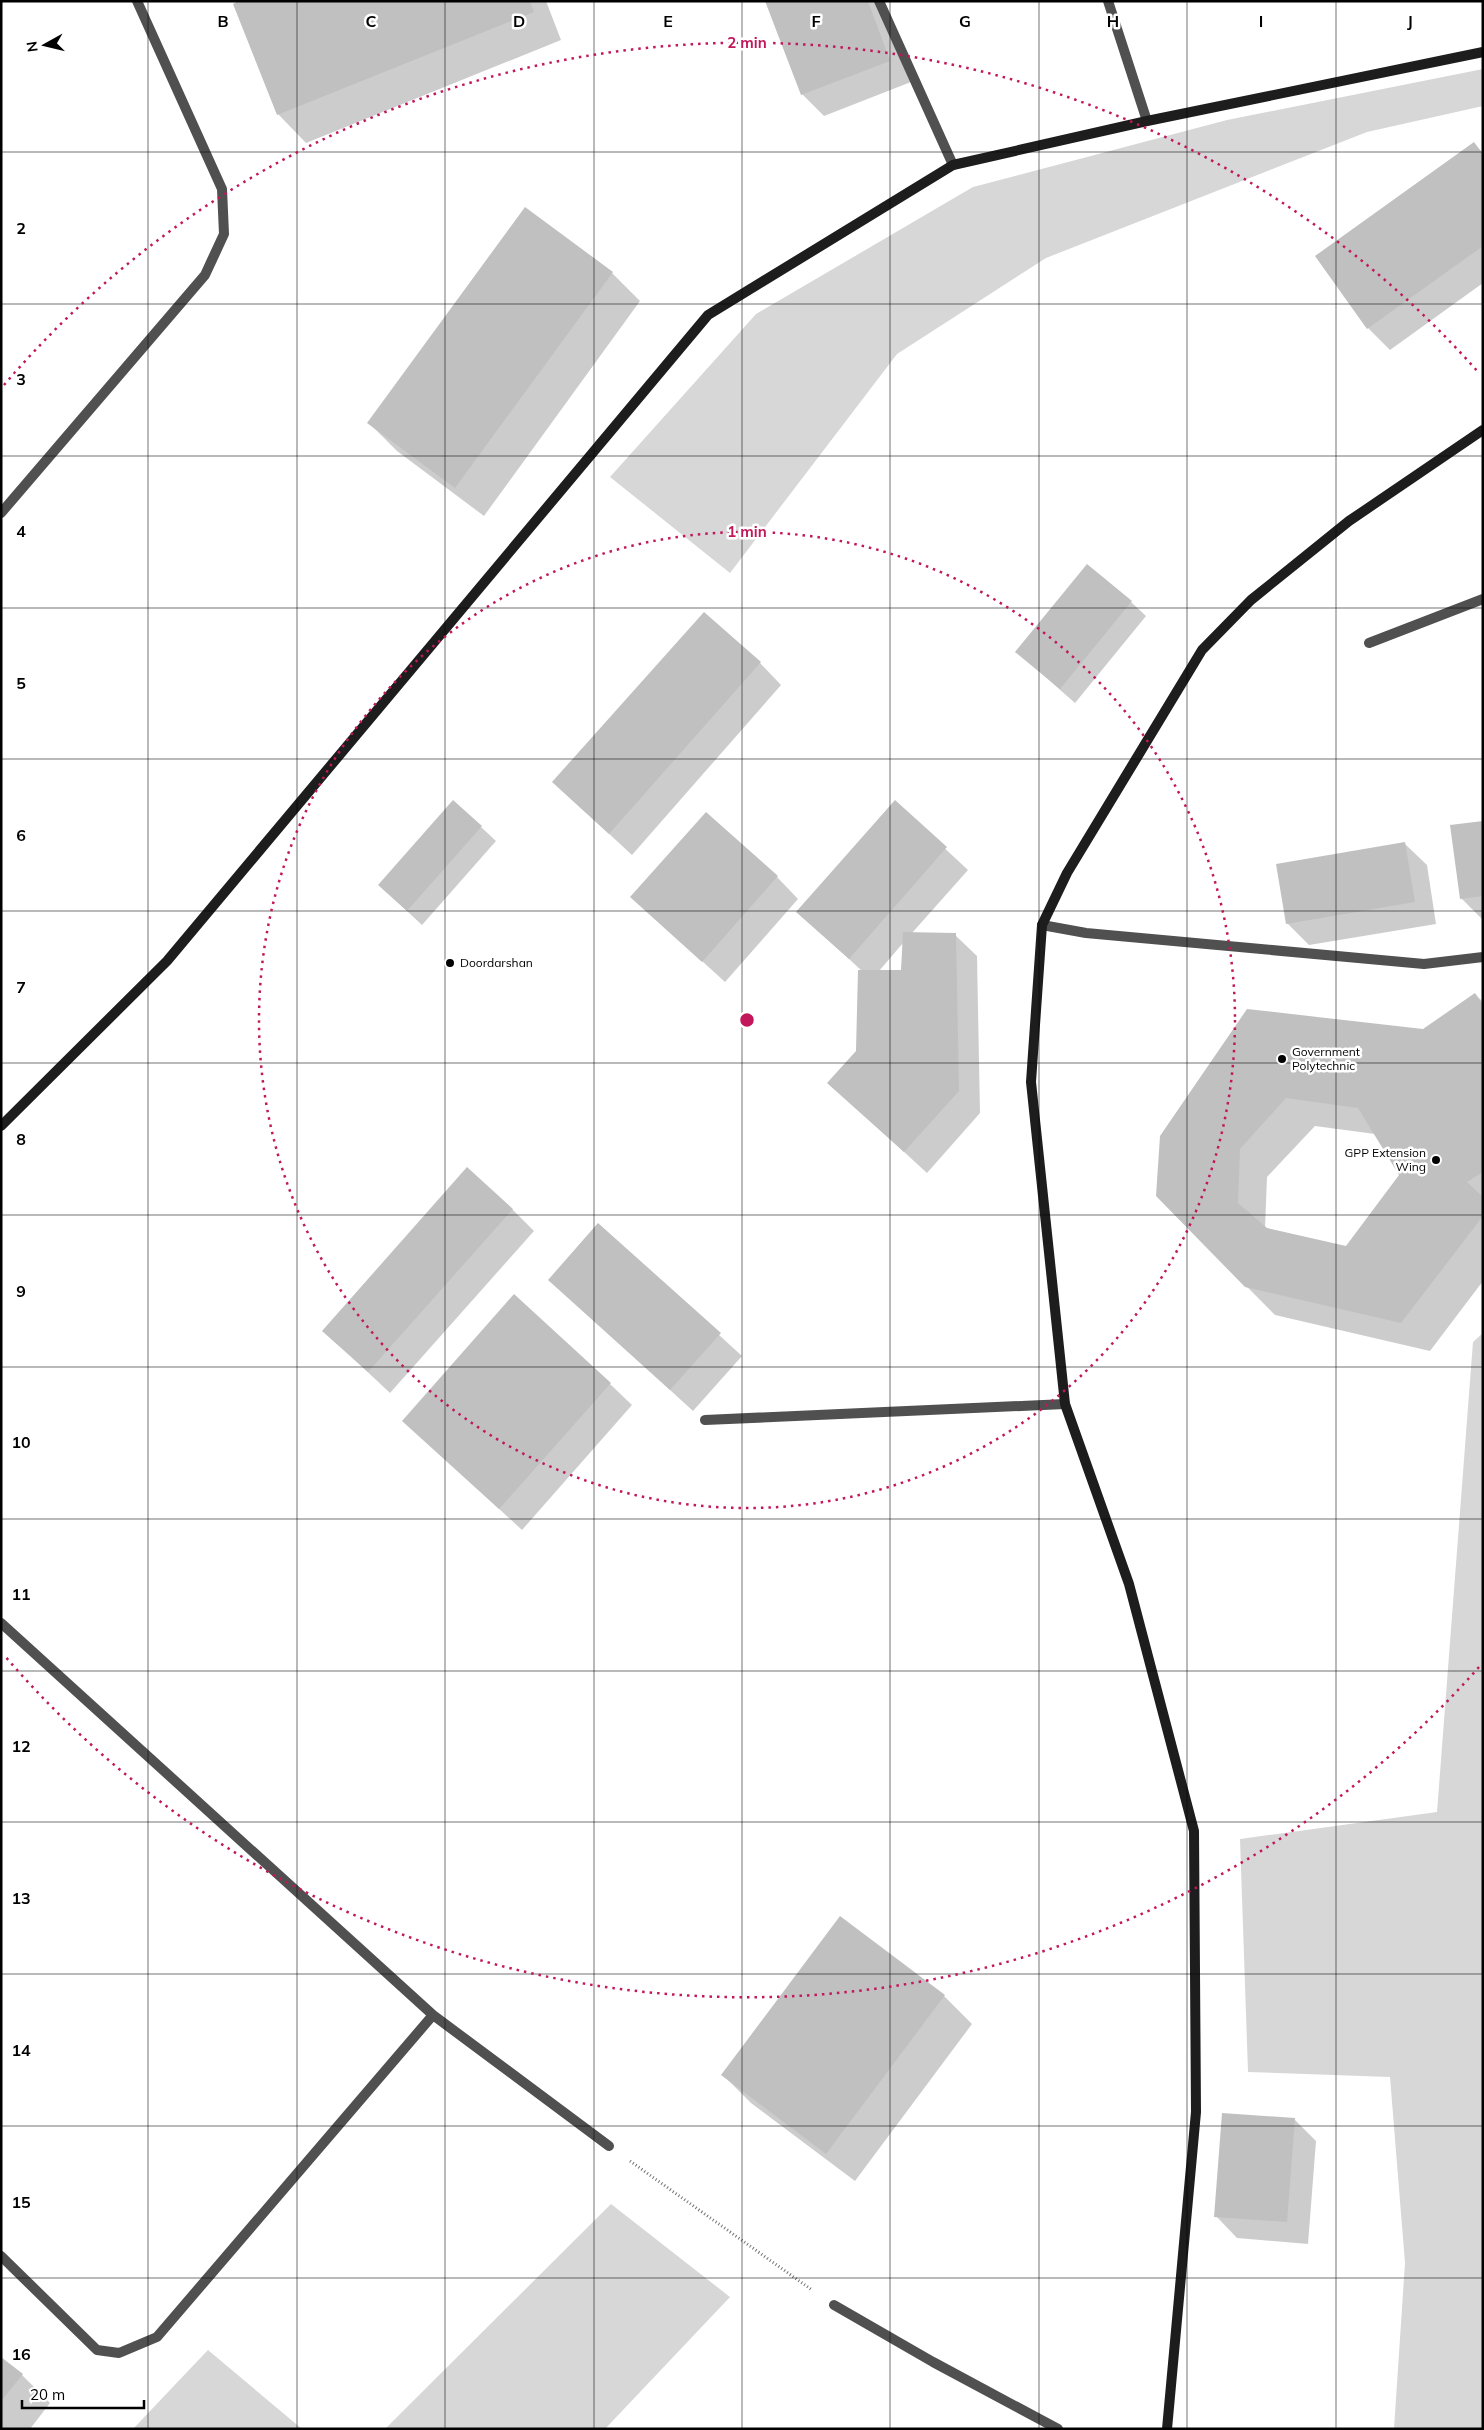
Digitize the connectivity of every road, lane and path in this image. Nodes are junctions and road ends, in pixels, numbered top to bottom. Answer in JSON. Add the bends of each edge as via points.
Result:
{"nodes":[{"id":1,"x":137,"y":1,"type":"edge"},
{"id":2,"x":879,"y":1,"type":"edge"},
{"id":3,"x":1108,"y":1,"type":"edge"},
{"id":4,"x":1483,"y":52,"type":"edge"},
{"id":5,"x":1147,"y":121,"type":"junction"},
{"id":6,"x":953,"y":165,"type":"junction"},
{"id":7,"x":1483,"y":430,"type":"edge"},
{"id":8,"x":1,"y":512,"type":"edge"},
{"id":9,"x":1483,"y":599,"type":"edge"},
{"id":10,"x":1369,"y":643,"type":"dead end"},
{"id":11,"x":1042,"y":924,"type":"junction"},
{"id":12,"x":1483,"y":957,"type":"edge"},
{"id":13,"x":1,"y":1126,"type":"edge"},
{"id":14,"x":1065,"y":1404,"type":"junction"},
{"id":15,"x":705,"y":1420,"type":"dead end"},
{"id":16,"x":1,"y":1622,"type":"edge"},
{"id":17,"x":433,"y":2015,"type":"junction"},
{"id":18,"x":609,"y":2146,"type":"joint"},
{"id":19,"x":1,"y":2256,"type":"edge"},
{"id":20,"x":834,"y":2305,"type":"joint"},
{"id":21,"x":1058,"y":2429,"type":"edge"},
{"id":22,"x":1167,"y":2429,"type":"edge"}],
"edges":[{"from":1,"to":8,"type":"street","via":[[222,189],[224,234],[205,275]]},
{"from":2,"to":6,"type":"street"},
{"from":3,"to":5,"type":"street"},
{"from":4,"to":5,"type":"main road"},
{"from":5,"to":6,"type":"main road"},
{"from":6,"to":13,"type":"main road","via":[[708,315],[167,961]]},
{"from":7,"to":11,"type":"main road","via":[[1349,521],[1251,600],[1202,650],[1067,873]]},
{"from":9,"to":10,"type":"street"},
{"from":11,"to":12,"type":"street","via":[[1096,934],[1424,964]]},
{"from":11,"to":14,"type":"main road","via":[[1031,1082]]},
{"from":14,"to":15,"type":"street"},
{"from":14,"to":22,"type":"main road","via":[[1130,1584],[1194,1831],[1196,2112]]},
{"from":16,"to":17,"type":"street"},
{"from":17,"to":18,"type":"street"},
{"from":17,"to":19,"type":"street","via":[[157,2337],[119,2353],[97,2350]]},
{"from":18,"to":20,"type":"path"},
{"from":20,"to":21,"type":"street"}]}
